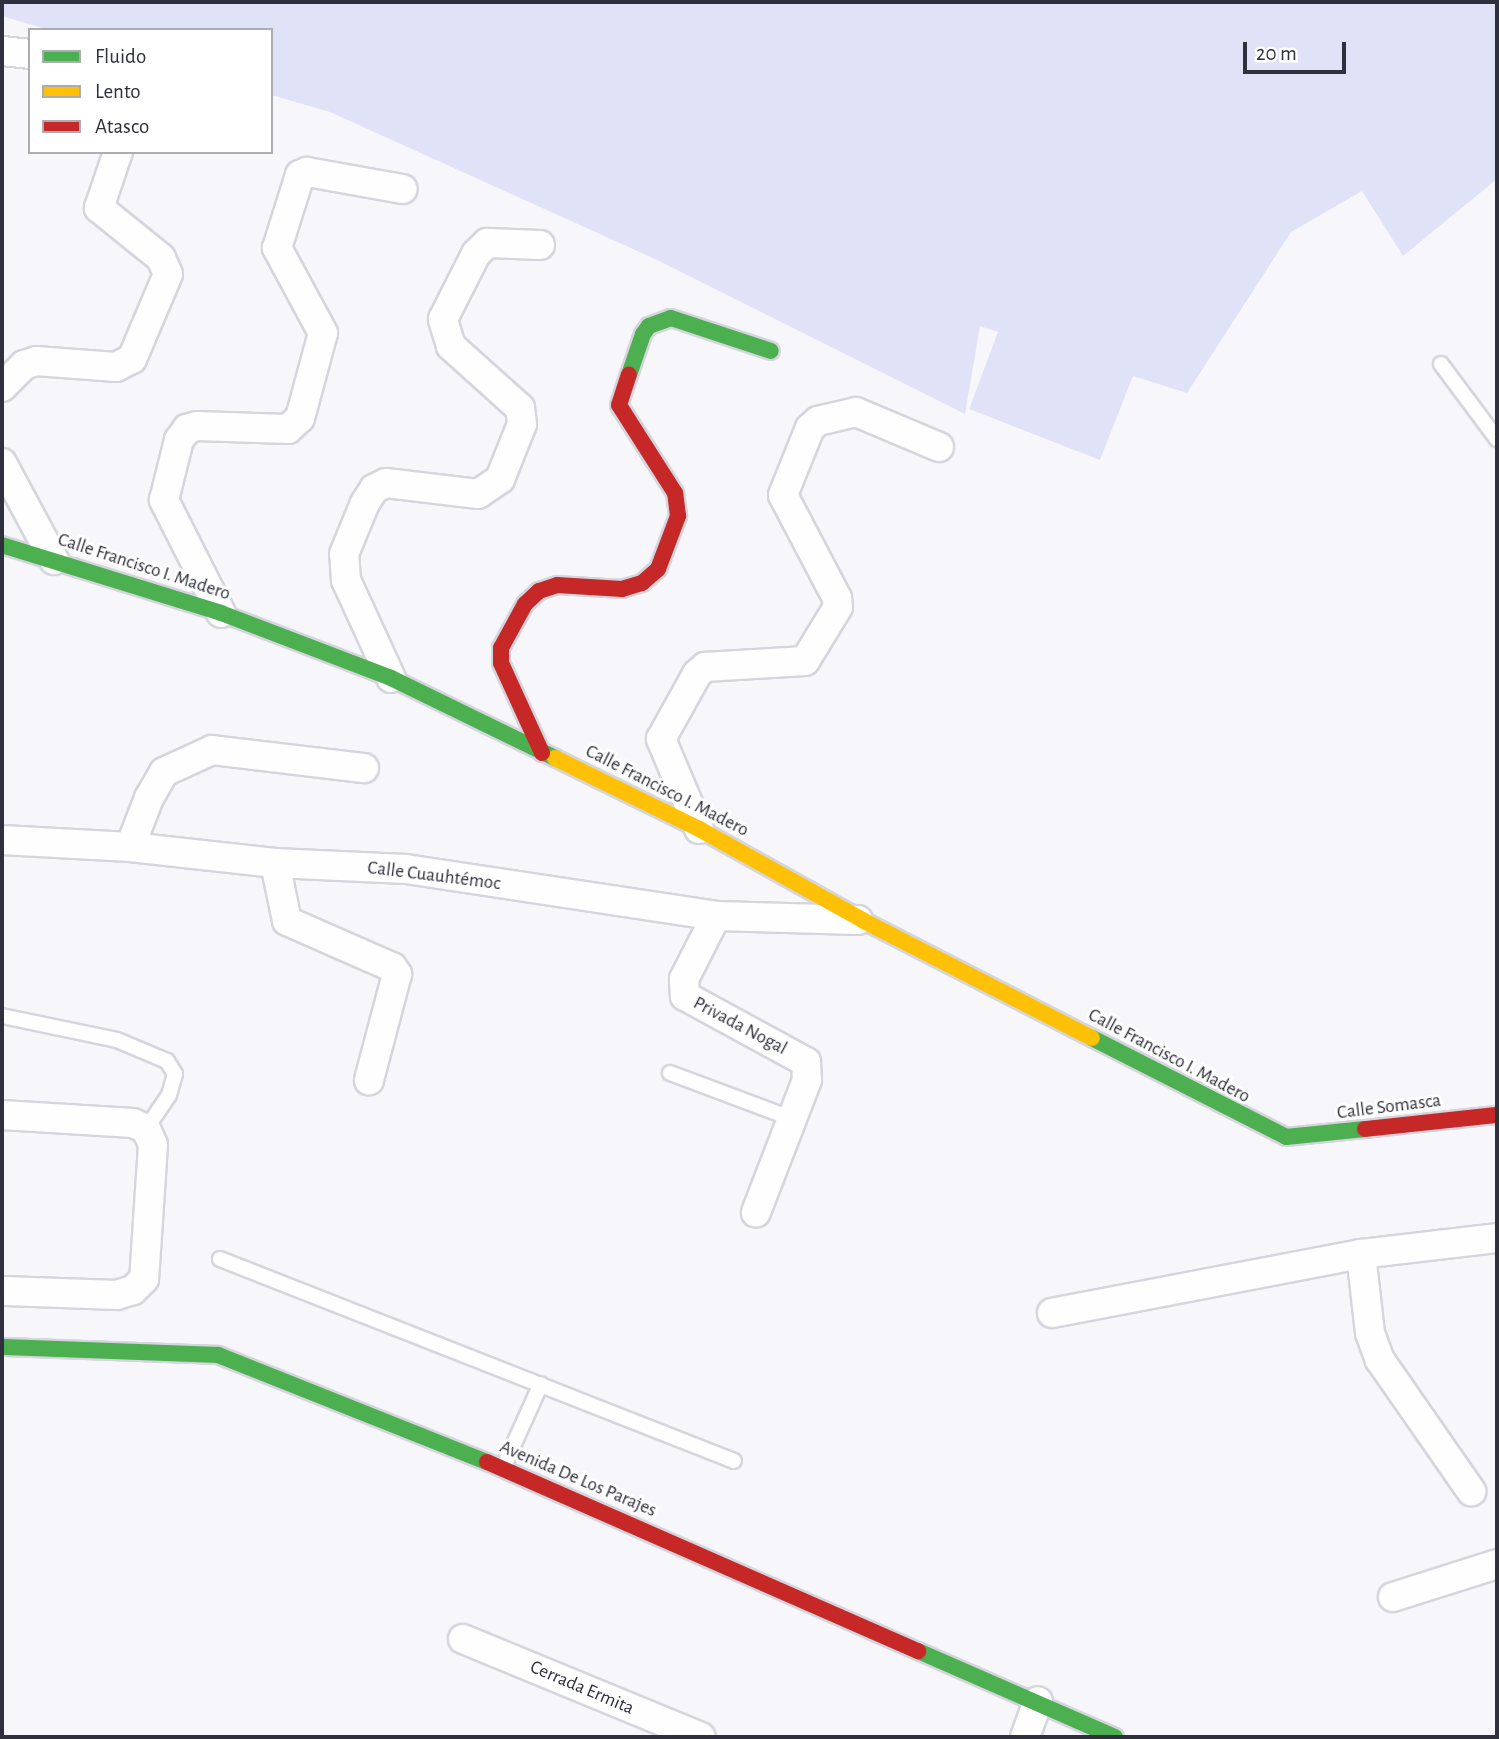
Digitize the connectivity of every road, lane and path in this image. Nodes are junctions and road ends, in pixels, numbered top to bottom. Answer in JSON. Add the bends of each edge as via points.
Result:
{"nodes":[{"id":1,"x":2,"y":51,"type":"edge"},
{"id":2,"x":28,"y":54,"type":"edge"},
{"id":3,"x":117,"y":154,"type":"edge"},
{"id":4,"x":402,"y":188,"type":"dead end"},
{"id":5,"x":540,"y":245,"type":"dead end"},
{"id":6,"x":771,"y":351,"type":"dead end"},
{"id":7,"x":1441,"y":363,"type":"dead end"},
{"id":8,"x":2,"y":387,"type":"edge"},
{"id":9,"x":1497,"y":439,"type":"edge"},
{"id":10,"x":939,"y":447,"type":"dead end"},
{"id":11,"x":2,"y":463,"type":"edge"},
{"id":12,"x":2,"y":545,"type":"edge"},
{"id":13,"x":54,"y":560,"type":"junction"},
{"id":14,"x":221,"y":613,"type":"junction"},
{"id":15,"x":391,"y":678,"type":"junction"},
{"id":16,"x":542,"y":753,"type":"junction"},
{"id":17,"x":364,"y":768,"type":"dead end"},
{"id":18,"x":699,"y":829,"type":"junction"},
{"id":19,"x":2,"y":840,"type":"edge"},
{"id":20,"x":130,"y":847,"type":"junction"},
{"id":21,"x":275,"y":863,"type":"junction"},
{"id":22,"x":716,"y":916,"type":"junction"},
{"id":23,"x":864,"y":921,"type":"junction"},
{"id":24,"x":2,"y":1016,"type":"edge"},
{"id":25,"x":670,"y":1073,"type":"dead end"},
{"id":26,"x":369,"y":1080,"type":"dead end"},
{"id":27,"x":2,"y":1115,"type":"edge"},
{"id":28,"x":1497,"y":1115,"type":"edge"},
{"id":29,"x":793,"y":1119,"type":"junction"},
{"id":30,"x":146,"y":1129,"type":"junction"},
{"id":31,"x":1286,"y":1137,"type":"joint"},
{"id":32,"x":755,"y":1212,"type":"dead end"},
{"id":33,"x":1497,"y":1238,"type":"edge"},
{"id":34,"x":1360,"y":1254,"type":"junction"},
{"id":35,"x":220,"y":1259,"type":"dead end"},
{"id":36,"x":2,"y":1291,"type":"edge"},
{"id":37,"x":1052,"y":1313,"type":"dead end"},
{"id":38,"x":2,"y":1347,"type":"edge"},
{"id":39,"x":541,"y":1384,"type":"junction"},
{"id":40,"x":734,"y":1461,"type":"dead end"},
{"id":41,"x":503,"y":1469,"type":"junction"},
{"id":42,"x":1471,"y":1491,"type":"dead end"},
{"id":43,"x":1497,"y":1564,"type":"edge"},
{"id":44,"x":1393,"y":1597,"type":"dead end"},
{"id":45,"x":463,"y":1639,"type":"dead end"},
{"id":46,"x":1038,"y":1700,"type":"junction"},
{"id":47,"x":701,"y":1737,"type":"edge"},
{"id":48,"x":1025,"y":1737,"type":"edge"},
{"id":49,"x":1115,"y":1737,"type":"edge"}],
"edges":[{"from":1,"to":2,"type":"street"},
{"from":3,"to":8,"type":"street","via":[[99,208],[161,258],[168,274],[132,359],[117,367],[36,361],[23,365]]},
{"from":4,"to":14,"type":"street","via":[[307,172],[300,175],[277,248],[323,333],[300,418],[288,429],[197,426],[187,429],[179,440],[164,500]]},
{"from":5,"to":15,"type":"street","via":[[487,243],[443,318],[450,346],[520,408],[522,424],[500,479],[478,494],[386,483],[374,489],[365,503],[344,554],[345,580]]},
{"from":6,"to":16,"type":"street","via":[[671,318],[649,326],[643,334],[619,405],[676,494],[678,516],[658,569],[642,583],[622,589],[557,585],[539,591],[525,604],[501,648],[501,663]]},
{"from":7,"to":9,"type":"lane"},
{"from":10,"to":18,"type":"street","via":[[856,412],[818,421],[810,428],[783,495],[838,607],[805,661],[705,667],[697,674],[662,739]]},
{"from":11,"to":13,"type":"street"},
{"from":12,"to":13,"type":"street","name":"Calle Francisco I. Madero"},
{"from":13,"to":14,"type":"street","name":"Calle Francisco I. Madero"},
{"from":14,"to":15,"type":"street","name":"Calle Francisco I. Madero"},
{"from":15,"to":16,"type":"street","name":"Calle Francisco I. Madero"},
{"from":16,"to":18,"type":"street","name":"Calle Francisco I. Madero"},
{"from":17,"to":20,"type":"street","via":[[212,750],[164,772]]},
{"from":18,"to":23,"type":"street","name":"Calle Francisco I. Madero"},
{"from":19,"to":20,"type":"street","name":"Calle Cuauhtémoc"},
{"from":20,"to":21,"type":"street","name":"Calle Cuauhtémoc"},
{"from":21,"to":22,"type":"street","name":"Calle Cuauhtémoc","via":[[406,869]]},
{"from":21,"to":26,"type":"street","via":[[287,921],[392,967],[397,974]]},
{"from":22,"to":23,"type":"street","name":"Calle Cuauhtémoc"},
{"from":22,"to":29,"type":"street","name":"Privada Nogal","via":[[684,979],[685,996],[806,1062],[807,1080]]},
{"from":23,"to":31,"type":"street","name":"Calle Francisco I. Madero"},
{"from":24,"to":30,"type":"lane","via":[[117,1040],[166,1061],[175,1074],[169,1095]]},
{"from":25,"to":29,"type":"lane"},
{"from":27,"to":30,"type":"street","via":[[133,1123]]},
{"from":28,"to":31,"type":"street","name":"Calle Somasca"},
{"from":29,"to":32,"type":"street","name":"Privada Nogal"},
{"from":30,"to":36,"type":"street","via":[[153,1145],[145,1279],[133,1290],[117,1295]]},
{"from":33,"to":34,"type":"street"},
{"from":34,"to":37,"type":"street"},
{"from":34,"to":42,"type":"street","via":[[1370,1333],[1380,1360]]},
{"from":35,"to":39,"type":"lane"},
{"from":38,"to":41,"type":"street","name":"Avenida De Los Parajes","via":[[218,1355]]},
{"from":39,"to":40,"type":"lane"},
{"from":39,"to":41,"type":"lane"},
{"from":41,"to":46,"type":"street","name":"Avenida De Los Parajes"},
{"from":43,"to":44,"type":"street"},
{"from":45,"to":47,"type":"street","name":"Cerrada Ermita"},
{"from":46,"to":48,"type":"street"},
{"from":46,"to":49,"type":"street","name":"Avenida De Los Parajes"}]}
